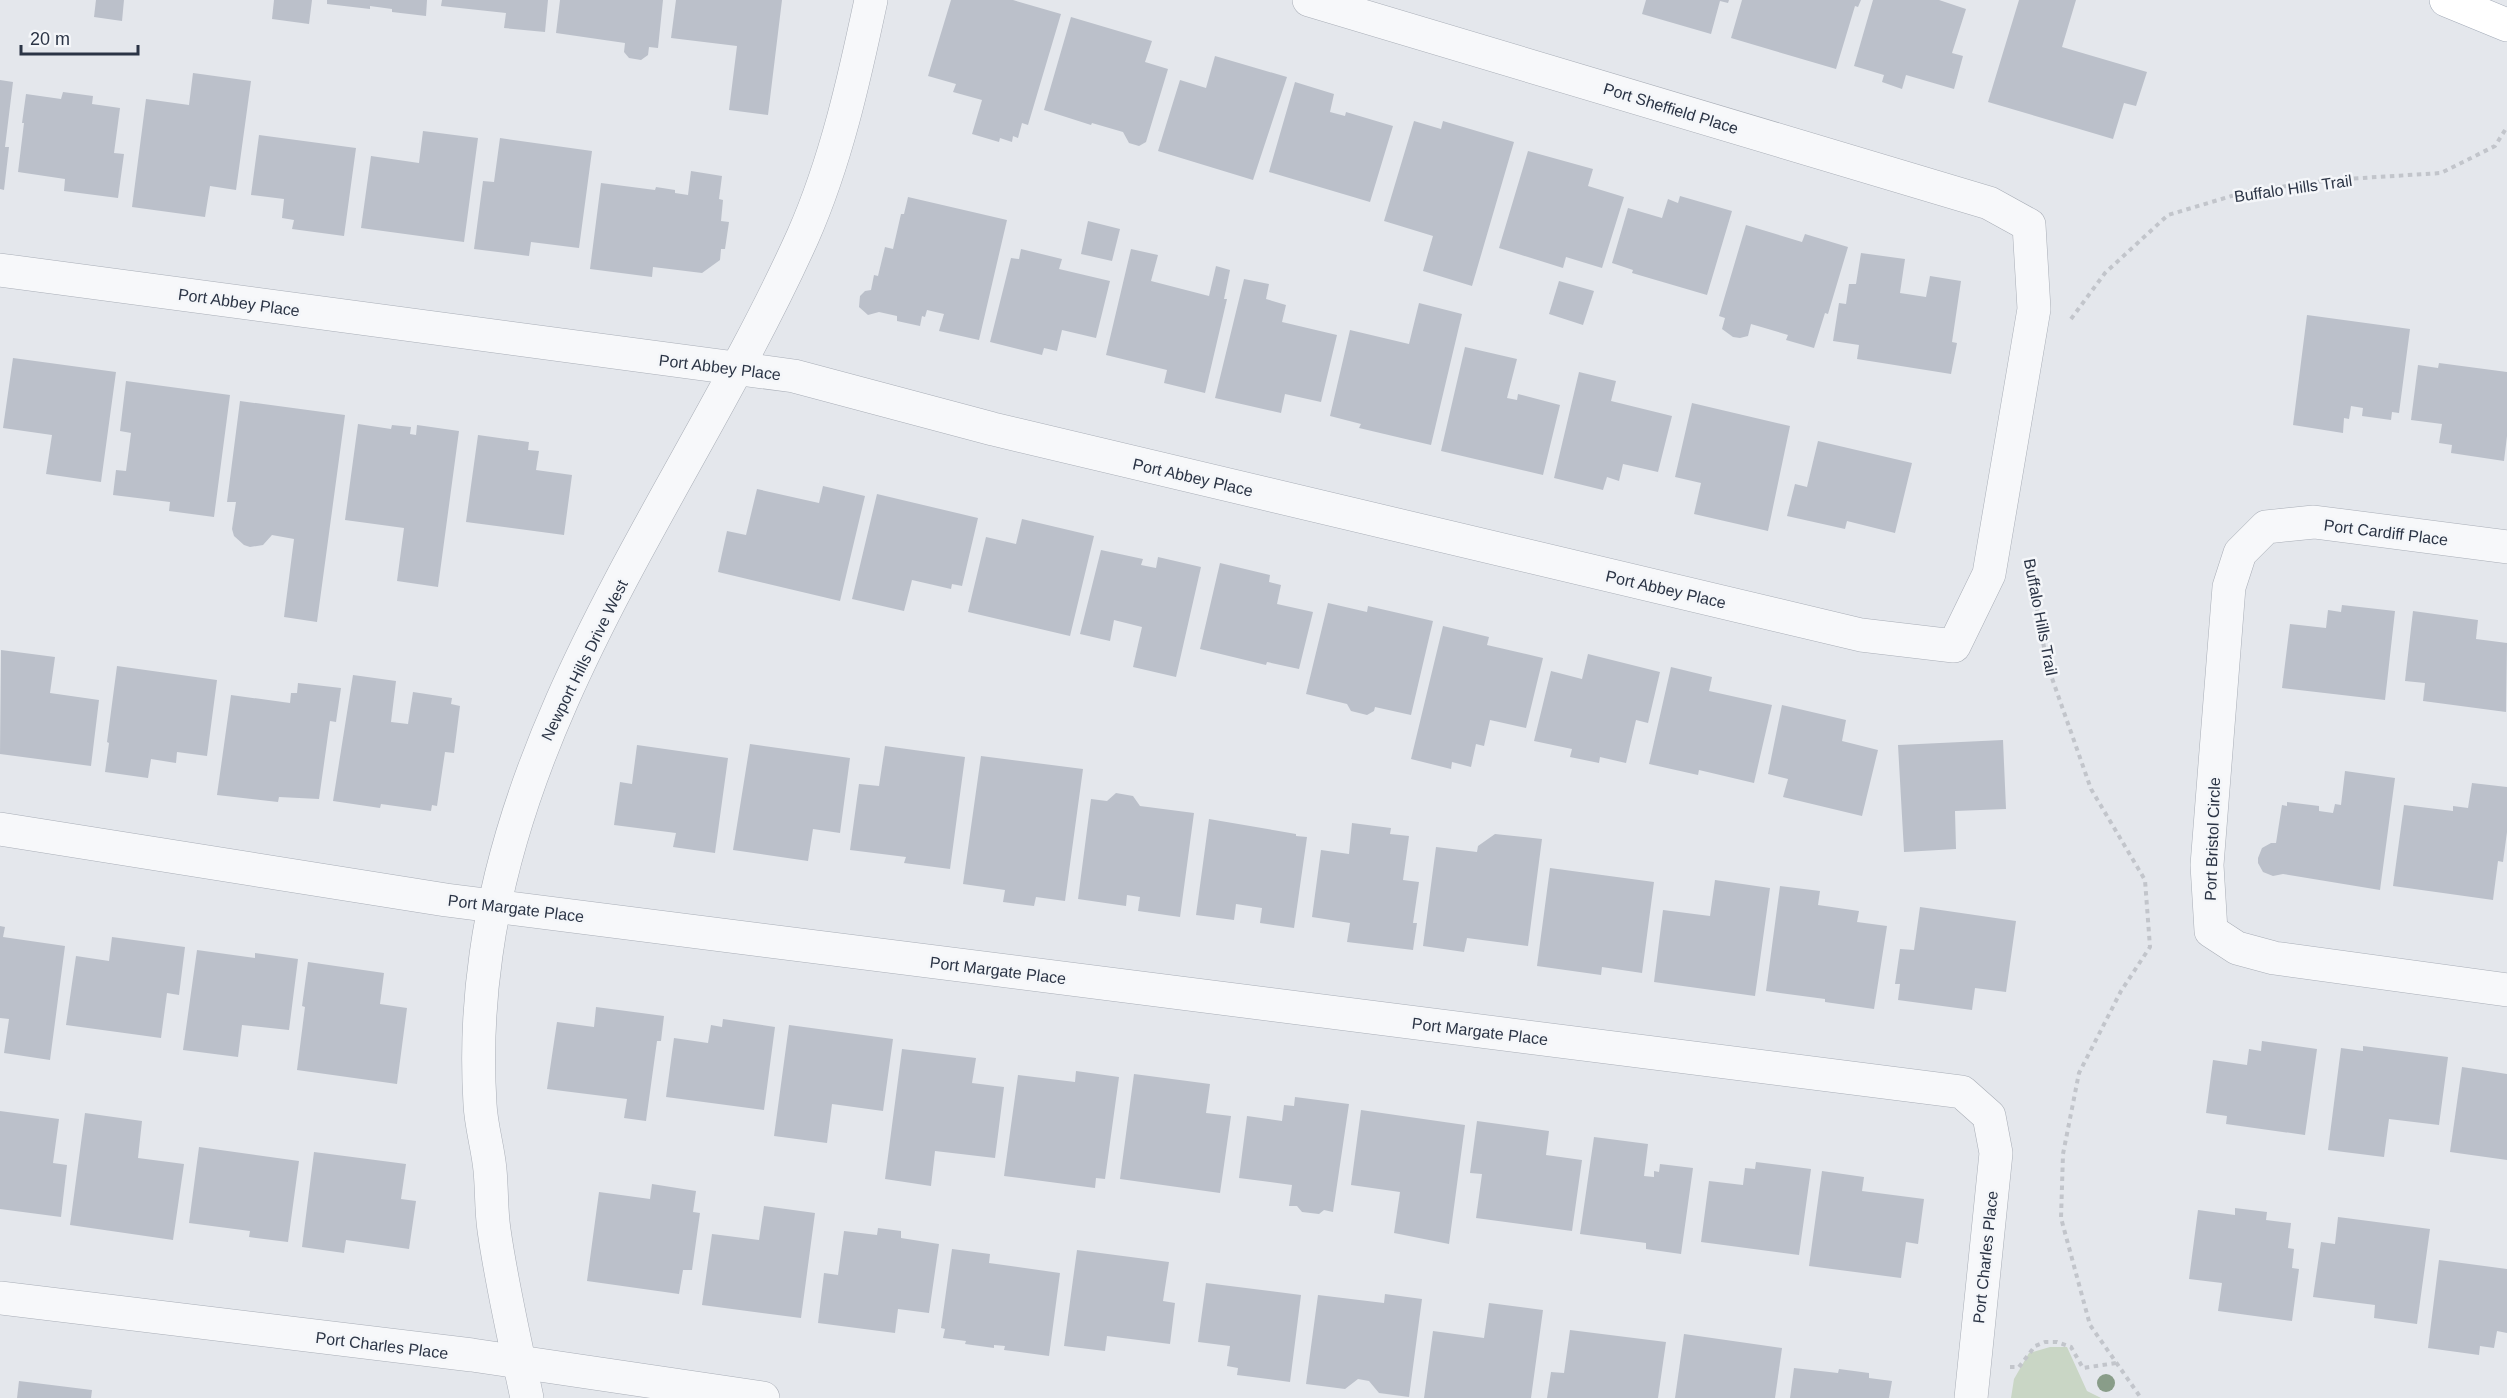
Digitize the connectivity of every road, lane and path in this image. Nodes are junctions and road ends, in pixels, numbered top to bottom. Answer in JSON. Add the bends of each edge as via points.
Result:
{"nodes":[{"id":1,"x":871,"y":0,"type":"edge"},
{"id":2,"x":1309,"y":0,"type":"edge"},
{"id":3,"x":2446,"y":0,"type":"edge"},
{"id":4,"x":2507,"y":25,"type":"edge"},
{"id":5,"x":2507,"y":127,"type":"edge"},
{"id":6,"x":2029,"y":225,"type":"joint"},
{"id":7,"x":0,"y":270,"type":"edge"},
{"id":8,"x":2064,"y":329,"type":"dead end"},
{"id":9,"x":736,"y":369,"type":"junction"},
{"id":10,"x":2266,"y":527,"type":"joint"},
{"id":11,"x":2507,"y":547,"type":"edge"},
{"id":12,"x":2027,"y":553,"type":"dead end"},
{"id":13,"x":0,"y":829,"type":"edge"},
{"id":14,"x":495,"y":906,"type":"junction"},
{"id":15,"x":2507,"y":990,"type":"edge"},
{"id":16,"x":1989,"y":1116,"type":"joint"},
{"id":17,"x":0,"y":1298,"type":"edge"},
{"id":18,"x":519,"y":1363,"type":"junction"},
{"id":19,"x":2116,"y":1363,"type":"junction"},
{"id":20,"x":2004,"y":1366,"type":"dead end"},
{"id":21,"x":527,"y":1398,"type":"edge"},
{"id":22,"x":763,"y":1398,"type":"edge"},
{"id":23,"x":1971,"y":1398,"type":"edge"},
{"id":24,"x":2140,"y":1398,"type":"edge"}],
"edges":[{"from":1,"to":9,"type":"street","name":"Newport Hills Drive West","via":[[855,77],[814,210]]},
{"from":2,"to":6,"type":"street","name":"Port Sheffield Place","via":[[1989,203]]},
{"from":3,"to":4,"type":"main road"},
{"from":5,"to":8,"type":"path","name":"Buffalo Hills Trail","via":[[2495,146],[2441,173],[2330,180],[2245,192],[2168,215],[2105,273]]},
{"from":6,"to":9,"type":"street","name":"Port Abbey Place","via":[[2034,309],[1989,574],[1954,646],[1861,635],[993,429],[794,376]]},
{"from":7,"to":9,"type":"street","name":"Port Abbey Place"},
{"from":9,"to":14,"type":"street","name":"Newport Hills Drive West","via":[[553,720],[521,800]]},
{"from":10,"to":11,"type":"street","name":"Port Cardiff Place","via":[[2314,522]]},
{"from":10,"to":15,"type":"street","name":"Port Bristol Circle","via":[[2240,553],[2229,587],[2207,865],[2211,931],[2237,948],[2274,958]]},
{"from":12,"to":19,"type":"path","name":"Buffalo Hills Trail","via":[[2047,664],[2091,789],[2145,880],[2150,947],[2121,991],[2079,1073],[2063,1154],[2061,1218],[2090,1325]]},
{"from":13,"to":14,"type":"street","name":"Port Margate Place"},
{"from":14,"to":16,"type":"street","name":"Port Margate Place","via":[[1962,1092]]},
{"from":14,"to":18,"type":"street","name":"Newport Hills Drive West","via":[[480,1003],[480,1106],[490,1169],[493,1226]]},
{"from":16,"to":23,"type":"street","name":"Port Charles Place","via":[[1996,1153]]},
{"from":17,"to":18,"type":"street","name":"Port Charles Place"},
{"from":18,"to":21,"type":"street","name":"Newport Hills Drive West"},
{"from":18,"to":22,"type":"street","name":"Port Charles Place"},
{"from":19,"to":20,"type":"path","via":[[2084,1368],[2071,1347],[2045,1342],[2035,1346],[2019,1367]]},
{"from":19,"to":24,"type":"path","name":"Buffalo Hills Trail"}]}
